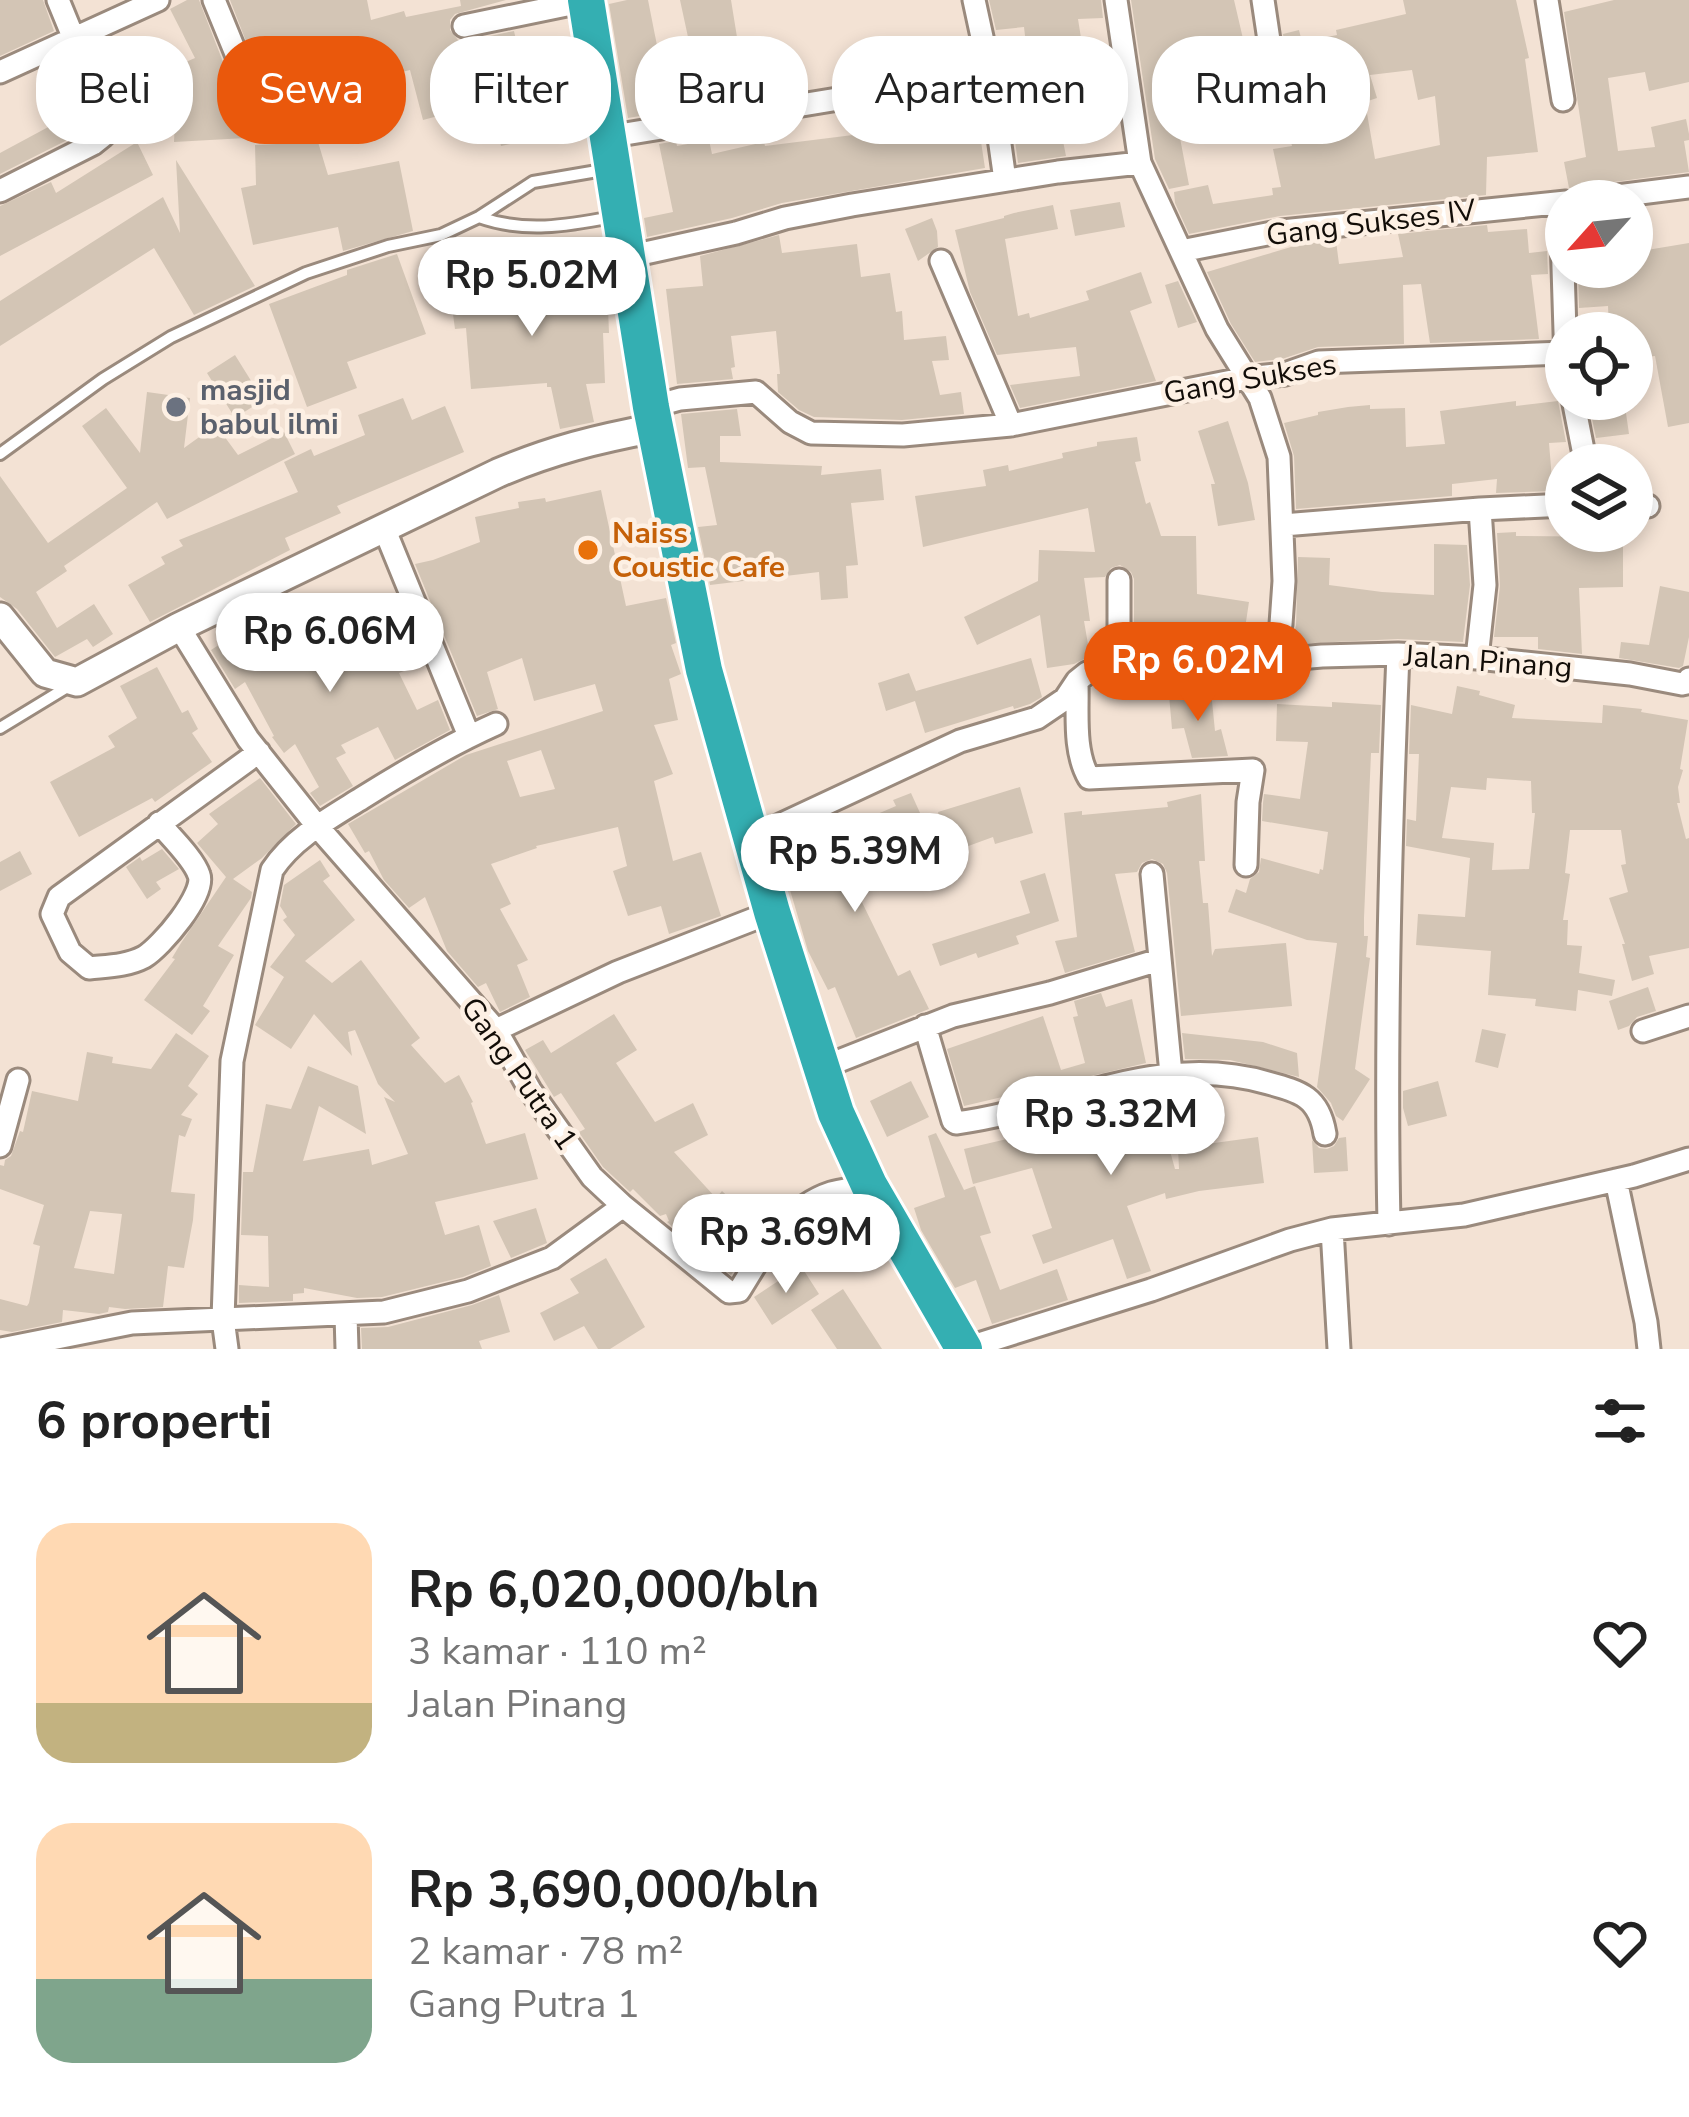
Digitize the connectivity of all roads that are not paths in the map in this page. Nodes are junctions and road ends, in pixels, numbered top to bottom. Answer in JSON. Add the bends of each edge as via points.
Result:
{"nodes":[{"id":1,"x":58,"y":0,"type":"edge"},
{"id":2,"x":158,"y":0,"type":"edge"},
{"id":3,"x":214,"y":0,"type":"edge"},
{"id":4,"x":586,"y":0,"type":"edge"},
{"id":5,"x":974,"y":0,"type":"edge"},
{"id":6,"x":1116,"y":0,"type":"edge"},
{"id":7,"x":1263,"y":0,"type":"edge"},
{"id":8,"x":1547,"y":0,"type":"edge"},
{"id":9,"x":464,"y":26,"type":"dead end"},
{"id":10,"x":67,"y":36,"type":"edge"},
{"id":11,"x":81,"y":36,"type":"edge"},
{"id":12,"x":229,"y":36,"type":"edge"},
{"id":13,"x":982,"y":36,"type":"edge"},
{"id":14,"x":1268,"y":36,"type":"edge"},
{"id":15,"x":36,"y":56,"type":"edge"},
{"id":16,"x":0,"y":72,"type":"edge"},
{"id":17,"x":1563,"y":100,"type":"dead end"},
{"id":18,"x":832,"y":106,"type":"edge"},
{"id":19,"x":93,"y":144,"type":"edge"},
{"id":20,"x":999,"y":144,"type":"edge"},
{"id":21,"x":610,"y":152,"type":"junction"},
{"id":22,"x":1140,"y":163,"type":"junction"},
{"id":23,"x":1004,"y":180,"type":"junction"},
{"id":24,"x":1689,"y":188,"type":"edge"},
{"id":25,"x":0,"y":191,"type":"edge"},
{"id":26,"x":1653,"y":192,"type":"edge"},
{"id":27,"x":1545,"y":204,"type":"edge"},
{"id":28,"x":620,"y":215,"type":"junction"},
{"id":29,"x":479,"y":217,"type":"junction"},
{"id":30,"x":1181,"y":251,"type":"junction"},
{"id":31,"x":627,"y":256,"type":"junction"},
{"id":32,"x":941,"y":261,"type":"dead end"},
{"id":33,"x":1545,"y":358,"type":"edge"},
{"id":34,"x":1246,"y":378,"type":"junction"},
{"id":35,"x":653,"y":417,"type":"junction"},
{"id":36,"x":1011,"y":425,"type":"junction"},
{"id":37,"x":0,"y":454,"type":"edge"},
{"id":38,"x":1545,"y":506,"type":"edge"},
{"id":39,"x":1480,"y":509,"type":"junction"},
{"id":40,"x":1283,"y":525,"type":"junction"},
{"id":41,"x":384,"y":528,"type":"junction"},
{"id":42,"x":1120,"y":580,"type":"dead end"},
{"id":43,"x":0,"y":616,"type":"edge"},
{"id":44,"x":179,"y":627,"type":"junction"},
{"id":45,"x":1398,"y":654,"type":"junction"},
{"id":46,"x":1477,"y":658,"type":"junction"},
{"id":47,"x":1272,"y":660,"type":"junction"},
{"id":48,"x":1119,"y":665,"type":"junction"},
{"id":49,"x":1689,"y":679,"type":"edge"},
{"id":50,"x":1077,"y":681,"type":"junction"},
{"id":51,"x":77,"y":682,"type":"junction"},
{"id":52,"x":496,"y":724,"type":"dead end"},
{"id":53,"x":0,"y":728,"type":"edge"},
{"id":54,"x":469,"y":736,"type":"junction"},
{"id":55,"x":259,"y":752,"type":"junction"},
{"id":56,"x":159,"y":823,"type":"junction"},
{"id":57,"x":317,"y":826,"type":"junction"},
{"id":58,"x":752,"y":838,"type":"junction"},
{"id":59,"x":1246,"y":865,"type":"dead end"},
{"id":60,"x":1152,"y":874,"type":"dead end"},
{"id":61,"x":772,"y":912,"type":"junction"},
{"id":62,"x":1159,"y":959,"type":"junction"},
{"id":63,"x":1689,"y":1016,"type":"edge"},
{"id":64,"x":925,"y":1026,"type":"junction"},
{"id":65,"x":496,"y":1030,"type":"junction"},
{"id":66,"x":1643,"y":1031,"type":"dead end"},
{"id":67,"x":820,"y":1067,"type":"junction"},
{"id":68,"x":1171,"y":1074,"type":"junction"},
{"id":69,"x":18,"y":1080,"type":"dead end"},
{"id":70,"x":1325,"y":1134,"type":"dead end"},
{"id":71,"x":0,"y":1145,"type":"edge"},
{"id":72,"x":1689,"y":1159,"type":"edge"},
{"id":73,"x":1616,"y":1180,"type":"junction"},
{"id":74,"x":869,"y":1185,"type":"junction"},
{"id":75,"x":623,"y":1206,"type":"junction"},
{"id":76,"x":1389,"y":1224,"type":"junction"},
{"id":77,"x":1332,"y":1229,"type":"junction"},
{"id":78,"x":346,"y":1315,"type":"junction"},
{"id":79,"x":223,"y":1319,"type":"junction"},
{"id":80,"x":1,"y":1349,"type":"edge"},
{"id":81,"x":227,"y":1349,"type":"edge"},
{"id":82,"x":347,"y":1349,"type":"edge"},
{"id":83,"x":963,"y":1349,"type":"edge"},
{"id":84,"x":1339,"y":1349,"type":"edge"},
{"id":85,"x":1649,"y":1349,"type":"edge"}],
"edges":[{"from":1,"to":10,"type":"street"},
{"from":2,"to":11,"type":"street"},
{"from":3,"to":12,"type":"street"},
{"from":4,"to":9,"type":"street"},
{"from":4,"to":21,"type":"highway"},
{"from":5,"to":13,"type":"street"},
{"from":6,"to":22,"type":"street"},
{"from":7,"to":14,"type":"street"},
{"from":8,"to":17,"type":"street"},
{"from":15,"to":16,"type":"street"},
{"from":18,"to":21,"type":"street"},
{"from":19,"to":25,"type":"street"},
{"from":20,"to":23,"type":"street"},
{"from":21,"to":28,"type":"highway"},
{"from":21,"to":29,"type":"lane","via":[[533,182]]},
{"from":22,"to":23,"type":"street"},
{"from":22,"to":30,"type":"street"},
{"from":23,"to":31,"type":"street","via":[[785,218]]},
{"from":24,"to":26,"type":"street","name":"Gang Sukses IV"},
{"from":27,"to":30,"type":"street","name":"Gang Sukses IV","via":[[1282,231]]},
{"from":28,"to":29,"type":"lane","via":[[550,228]]},
{"from":28,"to":31,"type":"highway"},
{"from":29,"to":37,"type":"lane","via":[[306,272],[171,338]]},
{"from":30,"to":34,"type":"street"},
{"from":31,"to":35,"type":"highway"},
{"from":32,"to":36,"type":"street"},
{"from":33,"to":34,"type":"street","name":"Gang Sukses","via":[[1319,362]]},
{"from":34,"to":36,"type":"street","name":"Gang Sukses"},
{"from":34,"to":40,"type":"street","via":[[1279,457]]},
{"from":35,"to":36,"type":"street","name":"Gang Sukses","via":[[680,399],[756,392],[812,433],[903,436]]},
{"from":35,"to":41,"type":"street","via":[[548,452]]},
{"from":35,"to":58,"type":"highway","via":[[704,670]]},
{"from":38,"to":39,"type":"street"},
{"from":39,"to":40,"type":"street"},
{"from":39,"to":46,"type":"street","via":[[1485,585]]},
{"from":40,"to":47,"type":"street"},
{"from":41,"to":44,"type":"street"},
{"from":41,"to":54,"type":"street"},
{"from":42,"to":48,"type":"street"},
{"from":43,"to":51,"type":"street","via":[[45,674]]},
{"from":44,"to":51,"type":"street"},
{"from":44,"to":55,"type":"street","name":"Gang Putra 1"},
{"from":45,"to":46,"type":"street","name":"Jalan Pinang"},
{"from":45,"to":47,"type":"street","name":"Jalan Pinang"},
{"from":45,"to":76,"type":"street","via":[[1388,886]]},
{"from":46,"to":49,"type":"street","name":"Jalan Pinang"},
{"from":47,"to":48,"type":"street","name":"Jalan Pinang"},
{"from":48,"to":50,"type":"street","name":"Jalan Pinang"},
{"from":50,"to":58,"type":"street","name":"Jalan Pinang","via":[[1037,718],[960,741]]},
{"from":50,"to":59,"type":"street","via":[[1088,778],[1253,770]]},
{"from":51,"to":53,"type":"lane"},
{"from":52,"to":54,"type":"street"},
{"from":54,"to":57,"type":"street"},
{"from":55,"to":56,"type":"street"},
{"from":55,"to":57,"type":"street","name":"Gang Putra 1"},
{"from":56,"to":56,"type":"street","via":[[59,897],[52,914],[70,952],[89,968],[146,956],[200,887],[200,875]]},
{"from":57,"to":65,"type":"street","name":"Gang Putra 1"},
{"from":57,"to":79,"type":"street","via":[[272,870],[232,1061]]},
{"from":58,"to":61,"type":"highway"},
{"from":60,"to":62,"type":"street"},
{"from":61,"to":65,"type":"street"},
{"from":61,"to":67,"type":"highway"},
{"from":62,"to":64,"type":"street"},
{"from":62,"to":68,"type":"street"},
{"from":63,"to":66,"type":"street"},
{"from":64,"to":67,"type":"street"},
{"from":64,"to":68,"type":"street","via":[[956,1123]]},
{"from":65,"to":75,"type":"street","name":"Gang Putra 1","via":[[557,1130]]},
{"from":67,"to":74,"type":"highway"},
{"from":68,"to":70,"type":"street","via":[[1246,1077],[1290,1089],[1312,1101]]},
{"from":69,"to":71,"type":"street"},
{"from":72,"to":73,"type":"street"},
{"from":73,"to":76,"type":"street"},
{"from":73,"to":85,"type":"street"},
{"from":74,"to":75,"type":"street","name":"Gang Putra 1","via":[[826,1195],[788,1220],[734,1293]]},
{"from":74,"to":83,"type":"highway"},
{"from":75,"to":78,"type":"street","via":[[552,1258],[469,1291]]},
{"from":76,"to":77,"type":"street"},
{"from":77,"to":83,"type":"street"},
{"from":77,"to":84,"type":"street"},
{"from":78,"to":79,"type":"street"},
{"from":78,"to":82,"type":"street"},
{"from":79,"to":80,"type":"street","via":[[132,1323]]},
{"from":79,"to":81,"type":"street"}]}
